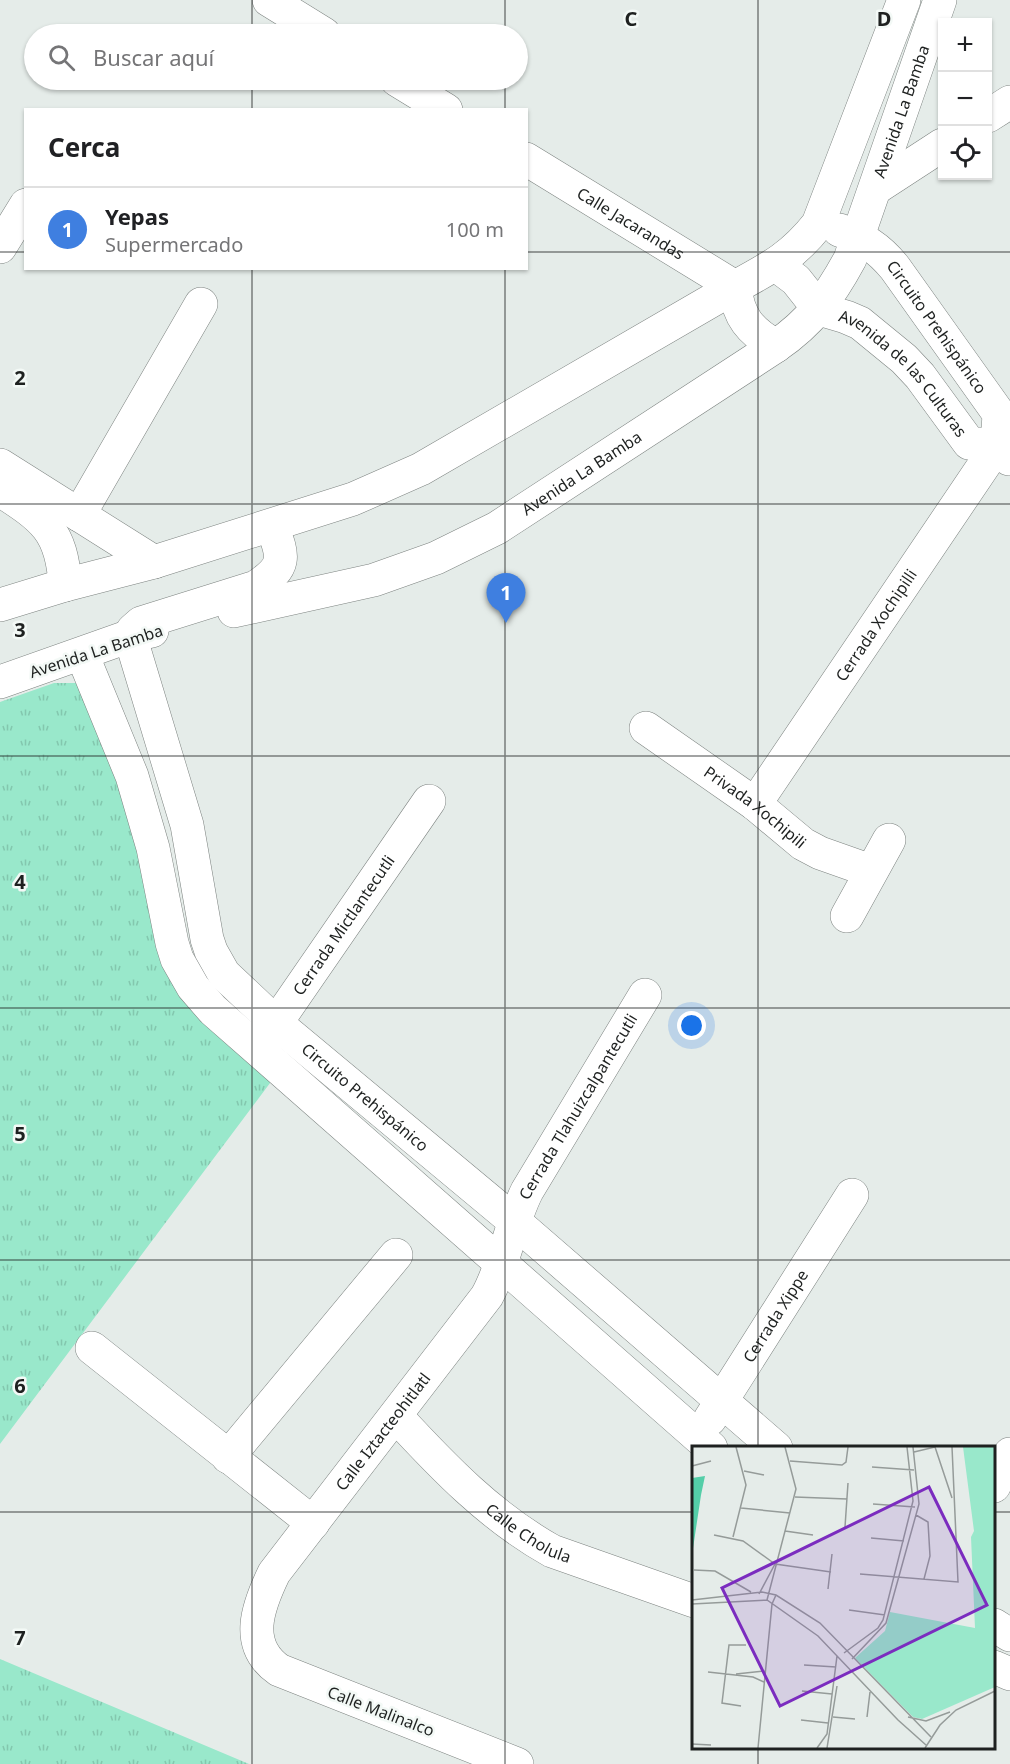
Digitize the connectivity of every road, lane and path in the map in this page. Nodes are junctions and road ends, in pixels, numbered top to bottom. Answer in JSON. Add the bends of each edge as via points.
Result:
{"nodes":[{"id":1,"x":904,"y":0,"type":"edge"},
{"id":2,"x":940,"y":0,"type":"edge"},
{"id":3,"x":285,"y":6,"type":"edge"},
{"id":4,"x":310,"y":24,"type":"edge"},
{"id":5,"x":413,"y":90,"type":"edge"},
{"id":6,"x":1010,"y":102,"type":"edge"},
{"id":7,"x":443,"y":108,"type":"edge"},
{"id":8,"x":992,"y":113,"type":"edge"},
{"id":9,"x":938,"y":148,"type":"edge"},
{"id":10,"x":528,"y":160,"type":"edge"},
{"id":11,"x":876,"y":188,"type":"junction"},
{"id":12,"x":24,"y":208,"type":"edge"},
{"id":13,"x":818,"y":224,"type":"junction"},
{"id":14,"x":859,"y":236,"type":"junction"},
{"id":15,"x":0,"y":247,"type":"edge"},
{"id":16,"x":776,"y":265,"type":"junction"},
{"id":17,"x":735,"y":287,"type":"junction"},
{"id":18,"x":201,"y":304,"type":"dead end"},
{"id":19,"x":819,"y":309,"type":"junction"},
{"id":20,"x":776,"y":346,"type":"junction"},
{"id":21,"x":1006,"y":447,"type":"edge"},
{"id":22,"x":0,"y":465,"type":"edge"},
{"id":23,"x":0,"y":490,"type":"edge"},
{"id":24,"x":79,"y":515,"type":"junction"},
{"id":25,"x":272,"y":525,"type":"junction"},
{"id":26,"x":154,"y":562,"type":"junction"},
{"id":27,"x":65,"y":585,"type":"junction"},
{"id":28,"x":0,"y":605,"type":"edge"},
{"id":29,"x":130,"y":636,"type":"junction"},
{"id":30,"x":82,"y":654,"type":"junction"},
{"id":31,"x":0,"y":682,"type":"edge"},
{"id":32,"x":646,"y":728,"type":"dead end"},
{"id":33,"x":170,"y":769,"type":"junction"},
{"id":34,"x":132,"y":776,"type":"junction"},
{"id":35,"x":429,"y":801,"type":"dead end"},
{"id":36,"x":755,"y":804,"type":"junction"},
{"id":37,"x":889,"y":840,"type":"dead end"},
{"id":38,"x":871,"y":871,"type":"junction"},
{"id":39,"x":847,"y":916,"type":"dead end"},
{"id":40,"x":645,"y":995,"type":"dead end"},
{"id":41,"x":267,"y":1036,"type":"junction"},
{"id":42,"x":852,"y":1195,"type":"dead end"},
{"id":43,"x":514,"y":1221,"type":"junction"},
{"id":44,"x":396,"y":1255,"type":"dead end"},
{"id":45,"x":501,"y":1262,"type":"junction"},
{"id":46,"x":92,"y":1347,"type":"dead end"},
{"id":47,"x":721,"y":1400,"type":"junction"},
{"id":48,"x":396,"y":1416,"type":"junction"},
{"id":49,"x":705,"y":1442,"type":"edge"},
{"id":50,"x":774,"y":1446,"type":"edge"},
{"id":51,"x":1010,"y":1454,"type":"edge"},
{"id":52,"x":228,"y":1457,"type":"junction"},
{"id":53,"x":995,"y":1482,"type":"edge"},
{"id":54,"x":313,"y":1524,"type":"junction"},
{"id":55,"x":692,"y":1601,"type":"edge"},
{"id":56,"x":995,"y":1626,"type":"edge"},
{"id":57,"x":1010,"y":1635,"type":"edge"},
{"id":58,"x":257,"y":1642,"type":"joint"},
{"id":59,"x":995,"y":1668,"type":"edge"},
{"id":60,"x":1010,"y":1674,"type":"edge"},
{"id":61,"x":517,"y":1764,"type":"edge"}],
"edges":[{"from":1,"to":13,"type":"street"},
{"from":2,"to":11,"type":"street","name":"Avenida La Bamba"},
{"from":3,"to":4,"type":"street"},
{"from":5,"to":7,"type":"street"},
{"from":6,"to":8,"type":"street"},
{"from":9,"to":11,"type":"street"},
{"from":10,"to":17,"type":"street","name":"Calle Jacarandas"},
{"from":11,"to":14,"type":"street","name":"Avenida La Bamba"},
{"from":12,"to":15,"type":"street"},
{"from":13,"to":14,"type":"street"},
{"from":13,"to":16,"type":"street"},
{"from":14,"to":19,"type":"street","name":"Avenida La Bamba","via":[[837,283]]},
{"from":14,"to":21,"type":"street","name":"Circuito Prehispánico","via":[[888,260],[999,414]]},
{"from":16,"to":17,"type":"street"},
{"from":16,"to":19,"type":"street","via":[[796,280]]},
{"from":17,"to":20,"type":"street","via":[[737,304],[748,325]]},
{"from":17,"to":25,"type":"street","via":[[421,469],[353,500]]},
{"from":18,"to":24,"type":"street"},
{"from":19,"to":20,"type":"street","name":"Avenida La Bamba"},
{"from":19,"to":21,"type":"street","name":"Avenida de las Culturas","via":[[860,323],[887,344],[920,376],[969,443]]},
{"from":20,"to":29,"type":"street","name":"Avenida La Bamba","via":[[497,528],[436,558],[374,580]]},
{"from":21,"to":36,"type":"street","name":"Cerrada Xochipilli"},
{"from":22,"to":24,"type":"street"},
{"from":23,"to":27,"type":"street","via":[[32,510],[49,528],[61,552]]},
{"from":24,"to":26,"type":"street"},
{"from":25,"to":26,"type":"street"},
{"from":25,"to":29,"type":"street","via":[[282,552],[281,561],[269,578],[256,587],[141,623]]},
{"from":26,"to":27,"type":"street"},
{"from":27,"to":28,"type":"street"},
{"from":29,"to":30,"type":"street","name":"Avenida La Bamba"},
{"from":29,"to":33,"type":"street","name":"Circuito Prehispánico"},
{"from":30,"to":31,"type":"street","name":"Avenida La Bamba"},
{"from":30,"to":34,"type":"street","name":"Circuito Prehispánico"},
{"from":32,"to":36,"type":"street","name":"Privada Xochipili"},
{"from":33,"to":34,"type":"street"},
{"from":33,"to":41,"type":"street","name":"Circuito Prehispánico","via":[[192,843],[211,951]]},
{"from":34,"to":41,"type":"street","name":"Circuito Prehispánico","via":[[153,848],[172,943],[184,974],[201,998]]},
{"from":35,"to":41,"type":"street","name":"Cerrada Mictlantecutli"},
{"from":36,"to":38,"type":"street","name":"Privada Xochipili","via":[[803,844]]},
{"from":37,"to":38,"type":"street"},
{"from":38,"to":39,"type":"street"},
{"from":40,"to":43,"type":"street","name":"Cerrada Tlahuizcalpantecutli","via":[[538,1171]]},
{"from":41,"to":43,"type":"street","name":"Circuito Prehispánico"},
{"from":41,"to":45,"type":"street","name":"Circuito Prehispánico"},
{"from":42,"to":47,"type":"street","name":"Cerrada Xippe"},
{"from":43,"to":45,"type":"street","name":"Calle Iztacteohitlatl"},
{"from":43,"to":47,"type":"street","name":"Circuito Prehispánico"},
{"from":44,"to":52,"type":"street"},
{"from":45,"to":48,"type":"street","name":"Calle Iztacteohitlatl","via":[[487,1296]]},
{"from":45,"to":49,"type":"street","name":"Circuito Prehispánico"},
{"from":46,"to":52,"type":"street"},
{"from":47,"to":49,"type":"street","name":"Cerrada Xippe"},
{"from":47,"to":50,"type":"street","name":"Circuito Prehispánico"},
{"from":48,"to":54,"type":"street","name":"Calle Iztacteohitlatl"},
{"from":48,"to":55,"type":"street","name":"Calle Cholula","via":[[489,1510],[532,1540],[552,1551]]},
{"from":51,"to":53,"type":"street"},
{"from":52,"to":54,"type":"street"},
{"from":54,"to":58,"type":"street","name":"Calle Iztacteohitlatl","via":[[274,1573],[258,1614]]},
{"from":56,"to":57,"type":"street"},
{"from":58,"to":61,"type":"street","name":"Calle Malinalco","via":[[269,1663],[291,1676]]},
{"from":59,"to":60,"type":"street"}]}
